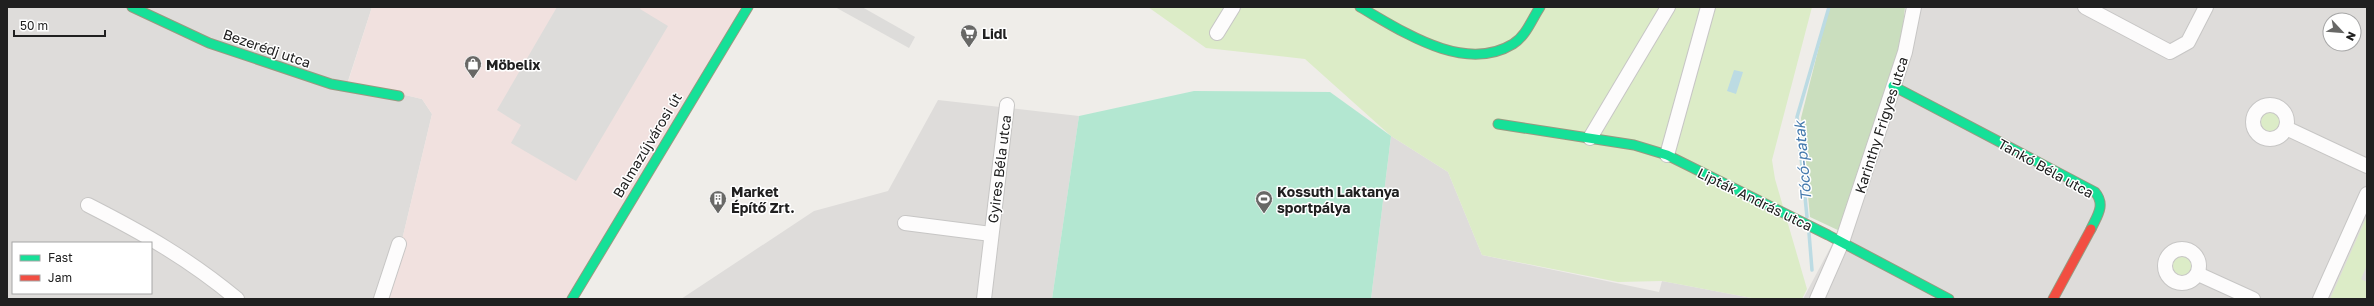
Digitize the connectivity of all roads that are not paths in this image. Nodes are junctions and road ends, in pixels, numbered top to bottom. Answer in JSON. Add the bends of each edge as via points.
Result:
{"nodes":[{"id":1,"x":132,"y":7,"type":"edge"},
{"id":2,"x":748,"y":7,"type":"edge"},
{"id":3,"x":1233,"y":7,"type":"edge"},
{"id":4,"x":1360,"y":7,"type":"edge"},
{"id":5,"x":1540,"y":7,"type":"edge"},
{"id":6,"x":1668,"y":7,"type":"edge"},
{"id":7,"x":1708,"y":7,"type":"edge"},
{"id":8,"x":1914,"y":7,"type":"edge"},
{"id":9,"x":2085,"y":7,"type":"edge"},
{"id":10,"x":2206,"y":7,"type":"edge"},
{"id":11,"x":1217,"y":33,"type":"dead end"},
{"id":12,"x":1893,"y":86,"type":"junction"},
{"id":13,"x":400,"y":96,"type":"dead end"},
{"id":14,"x":1006,"y":105,"type":"dead end"},
{"id":15,"x":1498,"y":124,"type":"dead end"},
{"id":16,"x":2286,"y":128,"type":"dead end"},
{"id":17,"x":1590,"y":138,"type":"junction"},
{"id":18,"x":1667,"y":155,"type":"junction"},
{"id":19,"x":2367,"y":166,"type":"edge"},
{"id":20,"x":2367,"y":194,"type":"edge"},
{"id":21,"x":88,"y":205,"type":"dead end"},
{"id":22,"x":905,"y":223,"type":"dead end"},
{"id":23,"x":991,"y":234,"type":"junction"},
{"id":24,"x":1842,"y":242,"type":"junction"},
{"id":25,"x":399,"y":244,"type":"dead end"},
{"id":26,"x":2198,"y":274,"type":"dead end"},
{"id":27,"x":1937,"y":295,"type":"edge"},
{"id":28,"x":238,"y":299,"type":"edge"},
{"id":29,"x":381,"y":299,"type":"edge"},
{"id":30,"x":572,"y":299,"type":"edge"},
{"id":31,"x":984,"y":299,"type":"edge"},
{"id":32,"x":1817,"y":299,"type":"edge"},
{"id":33,"x":1949,"y":299,"type":"edge"},
{"id":34,"x":2053,"y":299,"type":"edge"},
{"id":35,"x":2253,"y":299,"type":"edge"},
{"id":36,"x":2320,"y":299,"type":"edge"}],
"edges":[{"from":1,"to":13,"type":"street","name":"Bezerédj utca","via":[[209,42],[331,84]]},
{"from":2,"to":30,"type":"street","name":"Balmazújvárosi út"},
{"from":3,"to":11,"type":"street"},
{"from":4,"to":5,"type":"street","via":[[1436,47],[1474,54],[1489,54],[1514,43]]},
{"from":6,"to":17,"type":"street"},
{"from":7,"to":18,"type":"street"},
{"from":8,"to":12,"type":"street","name":"Karinthy Frigyes utca","via":[[1905,52]]},
{"from":9,"to":10,"type":"street","via":[[2170,52],[2188,42]]},
{"from":12,"to":24,"type":"street","name":"Karinthy Frigyes utca"},
{"from":12,"to":34,"type":"street","name":"Tankó Béla utca","via":[[2095,192],[2100,198],[2101,209]]},
{"from":14,"to":23,"type":"street","name":"Gyires Béla utca"},
{"from":15,"to":17,"type":"street","name":"Lipták András utca"},
{"from":16,"to":19,"type":"street"},
{"from":17,"to":18,"type":"street","name":"Lipták András utca"},
{"from":18,"to":24,"type":"street","name":"Lipták András utca"},
{"from":20,"to":36,"type":"street"},
{"from":21,"to":28,"type":"street","via":[[150,236]]},
{"from":22,"to":23,"type":"street","name":"Gyires Béla utca"},
{"from":23,"to":31,"type":"street","name":"Gyires Béla utca"},
{"from":24,"to":27,"type":"street"},
{"from":24,"to":32,"type":"street","name":"Karinthy Frigyes utca"},
{"from":25,"to":29,"type":"street"},
{"from":26,"to":35,"type":"street"},
{"from":27,"to":33,"type":"street"}]}
